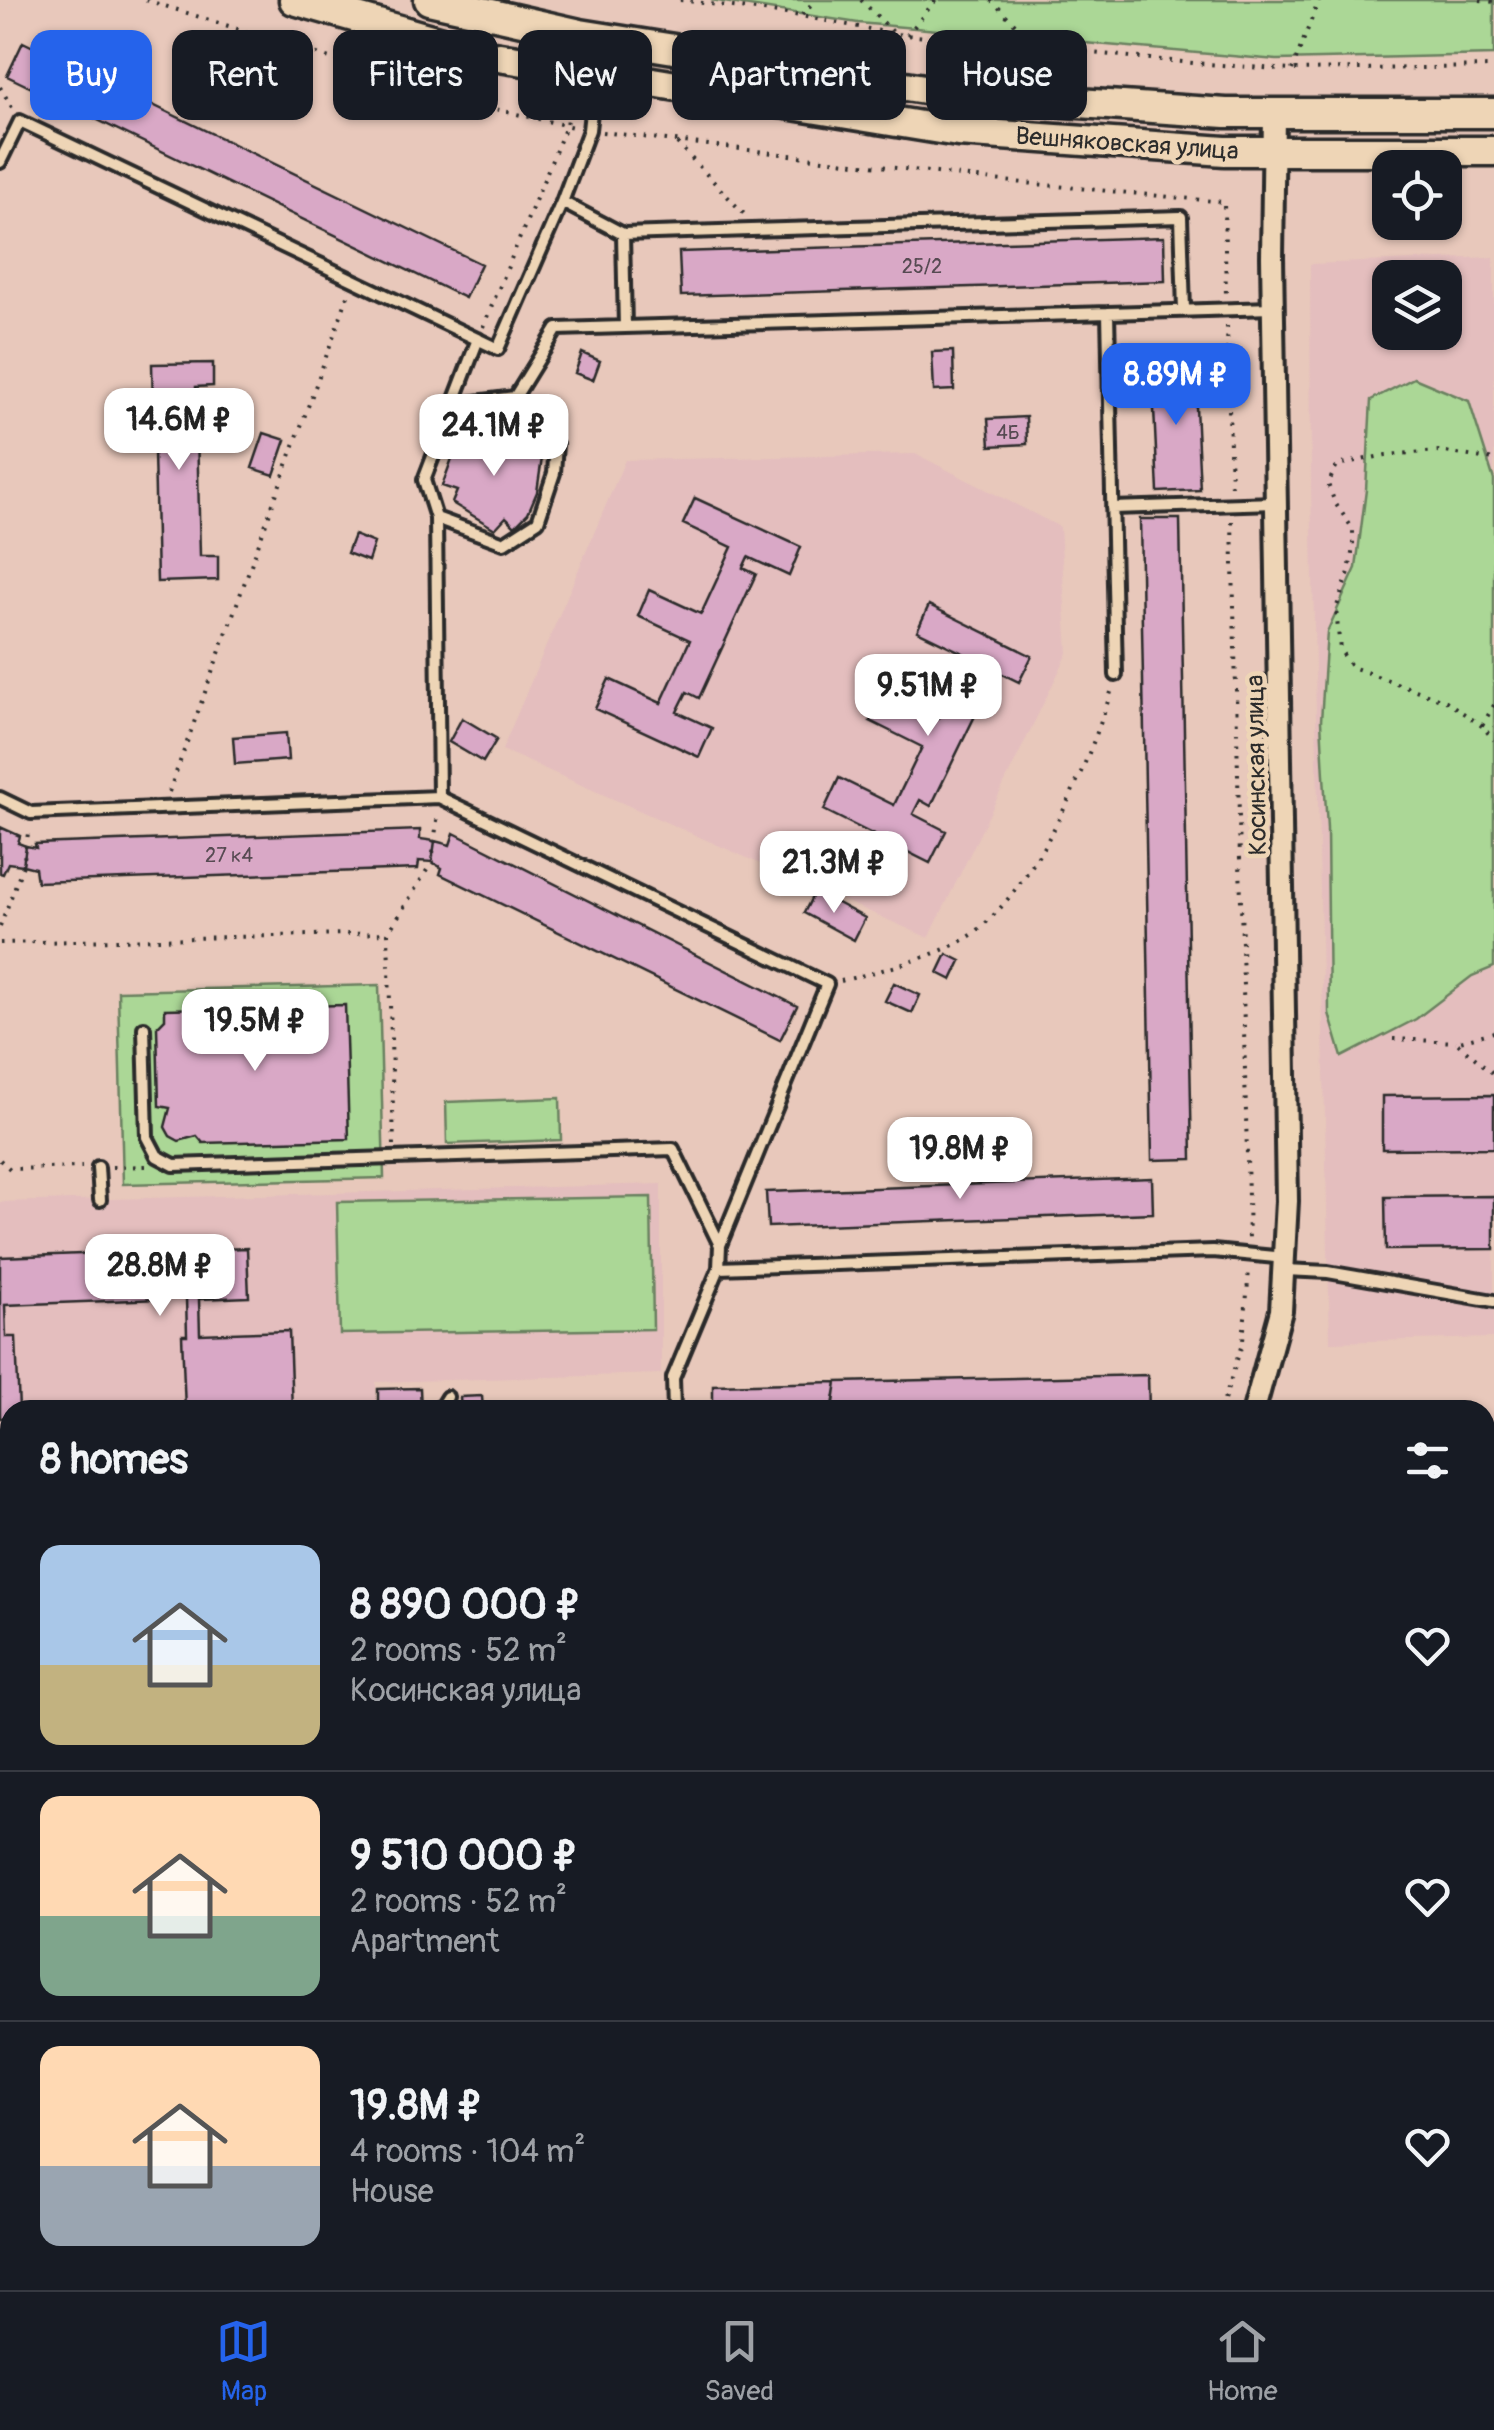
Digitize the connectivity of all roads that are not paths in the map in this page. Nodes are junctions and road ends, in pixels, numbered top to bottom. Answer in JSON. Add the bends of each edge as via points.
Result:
{"nodes":[{"id":1,"x":294,"y":0,"type":"edge"},
{"id":2,"x":429,"y":0,"type":"edge"},
{"id":3,"x":518,"y":61,"type":"edge"},
{"id":4,"x":652,"y":84,"type":"edge"},
{"id":5,"x":1141,"y":109,"type":"junction"},
{"id":6,"x":1494,"y":113,"type":"edge"},
{"id":7,"x":1274,"y":115,"type":"junction"},
{"id":8,"x":590,"y":120,"type":"edge"},
{"id":9,"x":1139,"y":147,"type":"junction"},
{"id":10,"x":1494,"y":150,"type":"edge"},
{"id":11,"x":1273,"y":152,"type":"junction"},
{"id":12,"x":0,"y":162,"type":"edge"},
{"id":13,"x":562,"y":202,"type":"junction"},
{"id":14,"x":623,"y":234,"type":"junction"},
{"id":15,"x":1273,"y":308,"type":"junction"},
{"id":16,"x":1184,"y":310,"type":"junction"},
{"id":17,"x":1108,"y":313,"type":"junction"},
{"id":18,"x":625,"y":327,"type":"junction"},
{"id":19,"x":478,"y":339,"type":"junction"},
{"id":20,"x":516,"y":398,"type":"junction"},
{"id":21,"x":452,"y":405,"type":"junction"},
{"id":22,"x":1278,"y":503,"type":"junction"},
{"id":23,"x":1112,"y":508,"type":"junction"},
{"id":24,"x":436,"y":518,"type":"junction"},
{"id":25,"x":1116,"y":675,"type":"road end"},
{"id":26,"x":0,"y":798,"type":"edge"},
{"id":27,"x":439,"y":798,"type":"junction"},
{"id":28,"x":144,"y":1028,"type":"dead end"},
{"id":29,"x":98,"y":1167,"type":"dead end"},
{"id":30,"x":100,"y":1200,"type":"dead end"},
{"id":31,"x":720,"y":1245,"type":"junction"},
{"id":32,"x":1285,"y":1264,"type":"junction"},
{"id":33,"x":719,"y":1268,"type":"junction"},
{"id":34,"x":1494,"y":1301,"type":"edge"},
{"id":35,"x":674,"y":1400,"type":"edge"},
{"id":36,"x":1257,"y":1400,"type":"edge"}],
"edges":[{"from":1,"to":3,"type":"main road","name":"Вешняковская улица"},
{"from":2,"to":5,"type":"main road","name":"Вешняковская улица","via":[[580,34],[902,87]]},
{"from":4,"to":9,"type":"main road","name":"Вешняковская улица","via":[[898,124]]},
{"from":5,"to":7,"type":"main road","name":"Вешняковская улица"},
{"from":5,"to":9,"type":"street","via":[[1154,115],[1159,129]]},
{"from":6,"to":7,"type":"main road","name":"Вешняковская улица"},
{"from":7,"to":11,"type":"street","name":"Косинская улица"},
{"from":8,"to":13,"type":"lane"},
{"from":9,"to":11,"type":"main road","name":"Вешняковская улица"},
{"from":10,"to":11,"type":"main road","name":"Вешняковская улица"},
{"from":11,"to":15,"type":"street","name":"Косинская улица"},
{"from":12,"to":19,"type":"lane","via":[[20,121]]},
{"from":13,"to":14,"type":"lane"},
{"from":13,"to":19,"type":"lane","via":[[498,349]]},
{"from":14,"to":16,"type":"lane","via":[[1181,217]]},
{"from":14,"to":18,"type":"lane"},
{"from":15,"to":16,"type":"lane"},
{"from":15,"to":22,"type":"street","name":"Косинская улица"},
{"from":16,"to":17,"type":"lane"},
{"from":17,"to":18,"type":"lane"},
{"from":17,"to":23,"type":"lane"},
{"from":18,"to":20,"type":"lane","via":[[558,330]]},
{"from":19,"to":21,"type":"lane"},
{"from":20,"to":21,"type":"lane"},
{"from":20,"to":24,"type":"lane","via":[[542,417],[556,444],[538,521],[504,543]]},
{"from":21,"to":24,"type":"lane","via":[[424,480]]},
{"from":22,"to":23,"type":"lane"},
{"from":22,"to":32,"type":"street","name":"Косинская улица"},
{"from":23,"to":25,"type":"lane"},
{"from":24,"to":27,"type":"lane"},
{"from":26,"to":27,"type":"lane","via":[[30,813]]},
{"from":27,"to":31,"type":"lane","via":[[827,984]]},
{"from":28,"to":31,"type":"lane","via":[[147,1137],[157,1156],[174,1165],[674,1149]]},
{"from":29,"to":30,"type":"lane"},
{"from":31,"to":33,"type":"lane"},
{"from":32,"to":33,"type":"lane","via":[[1213,1251]]},
{"from":32,"to":34,"type":"lane"},
{"from":32,"to":36,"type":"street","name":"Косинская улица","via":[[1275,1340]]},
{"from":33,"to":35,"type":"lane","via":[[673,1378]]}]}
